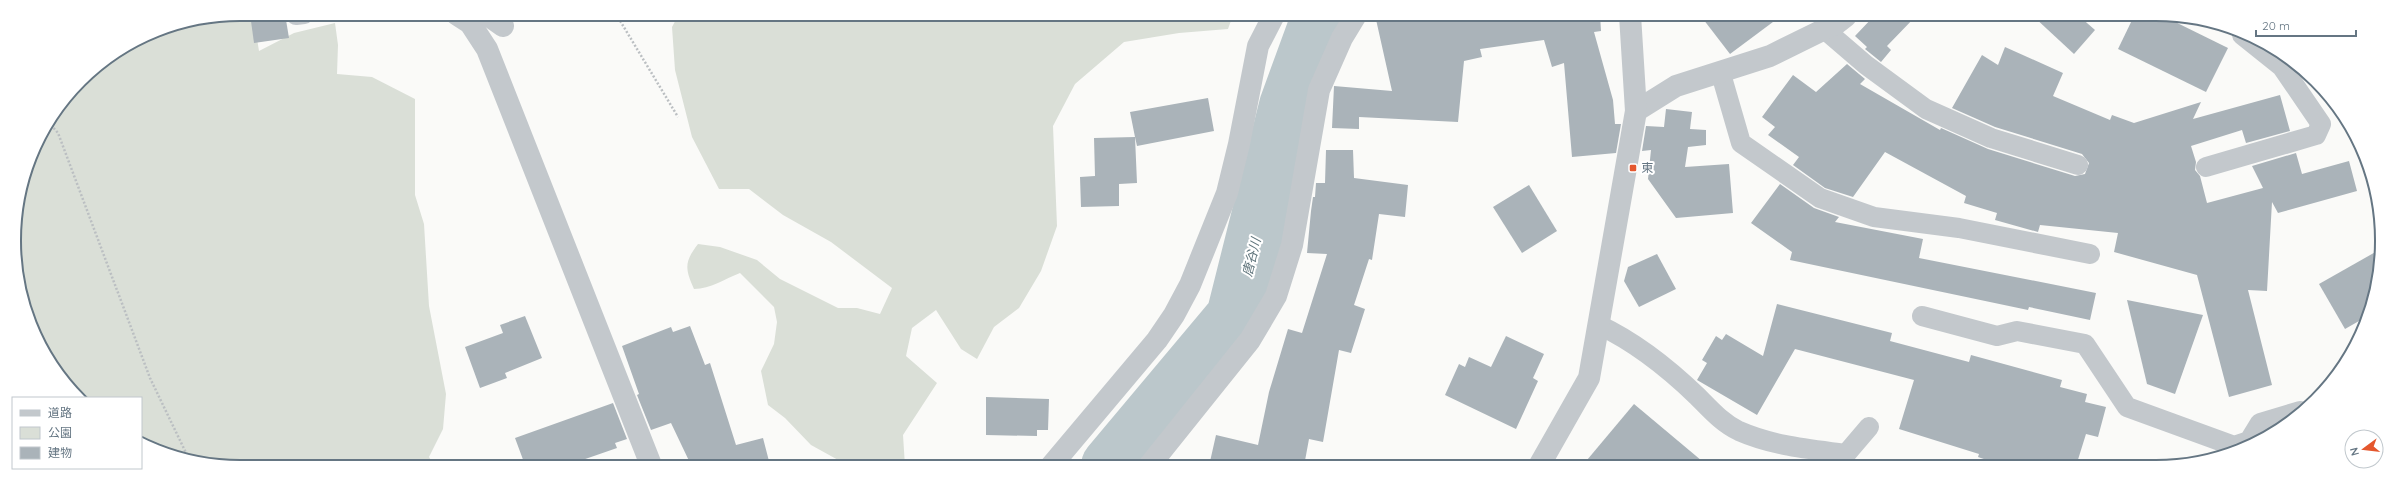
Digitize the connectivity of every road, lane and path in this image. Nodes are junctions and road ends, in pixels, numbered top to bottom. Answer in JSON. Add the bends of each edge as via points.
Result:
{"nodes":[{"id":1,"x":467,"y":21,"type":"edge"},
{"id":2,"x":620,"y":21,"type":"edge"},
{"id":3,"x":1271,"y":21,"type":"edge"},
{"id":4,"x":1352,"y":21,"type":"edge"},
{"id":5,"x":1630,"y":21,"type":"edge"},
{"id":6,"x":1840,"y":21,"type":"edge"},
{"id":7,"x":1824,"y":29,"type":"junction"},
{"id":8,"x":2254,"y":44,"type":"edge"},
{"id":9,"x":1721,"y":74,"type":"junction"},
{"id":10,"x":1636,"y":111,"type":"junction"},
{"id":11,"x":678,"y":117,"type":"dead end"},
{"id":12,"x":53,"y":127,"type":"edge"},
{"id":13,"x":2078,"y":165,"type":"dead end"},
{"id":14,"x":2206,"y":167,"type":"dead end"},
{"id":15,"x":2090,"y":254,"type":"dead end"},
{"id":16,"x":1922,"y":316,"type":"dead end"},
{"id":17,"x":1599,"y":325,"type":"junction"},
{"id":18,"x":2290,"y":414,"type":"edge"},
{"id":19,"x":1869,"y":427,"type":"dead end"},
{"id":20,"x":2251,"y":438,"type":"edge"},
{"id":21,"x":2233,"y":445,"type":"edge"},
{"id":22,"x":186,"y":453,"type":"edge"},
{"id":23,"x":649,"y":460,"type":"edge"},
{"id":24,"x":1056,"y":460,"type":"edge"},
{"id":25,"x":1154,"y":460,"type":"edge"},
{"id":26,"x":1542,"y":460,"type":"edge"}],
"edges":[{"from":1,"to":23,"type":"street","via":[[487,49]]},
{"from":2,"to":11,"type":"path"},
{"from":3,"to":24,"type":"street","via":[[1258,46],[1227,192],[1190,285],[1157,340]]},
{"from":4,"to":25,"type":"street","via":[[1319,90],[1292,245],[1276,296],[1250,340]]},
{"from":5,"to":10,"type":"street"},
{"from":6,"to":7,"type":"street"},
{"from":7,"to":9,"type":"street","via":[[1770,56]]},
{"from":7,"to":13,"type":"lane","via":[[1866,65],[1926,109],[1991,138]]},
{"from":8,"to":14,"type":"lane","via":[[2282,67],[2321,124],[2316,135]]},
{"from":9,"to":10,"type":"street","via":[[1676,86]]},
{"from":9,"to":15,"type":"lane","via":[[1741,143],[1820,198],[1874,217],[1959,228]]},
{"from":10,"to":17,"type":"street"},
{"from":12,"to":22,"type":"path","via":[[58,133],[150,378]]},
{"from":16,"to":21,"type":"lane","via":[[1997,336],[2017,331],[2085,344],[2128,407]]},
{"from":17,"to":19,"type":"lane","via":[[1630,341],[1717,417],[1738,430],[1771,443],[1846,454]]},
{"from":17,"to":26,"type":"street","via":[[1589,378]]},
{"from":18,"to":20,"type":"lane","via":[[2260,423]]}]}
